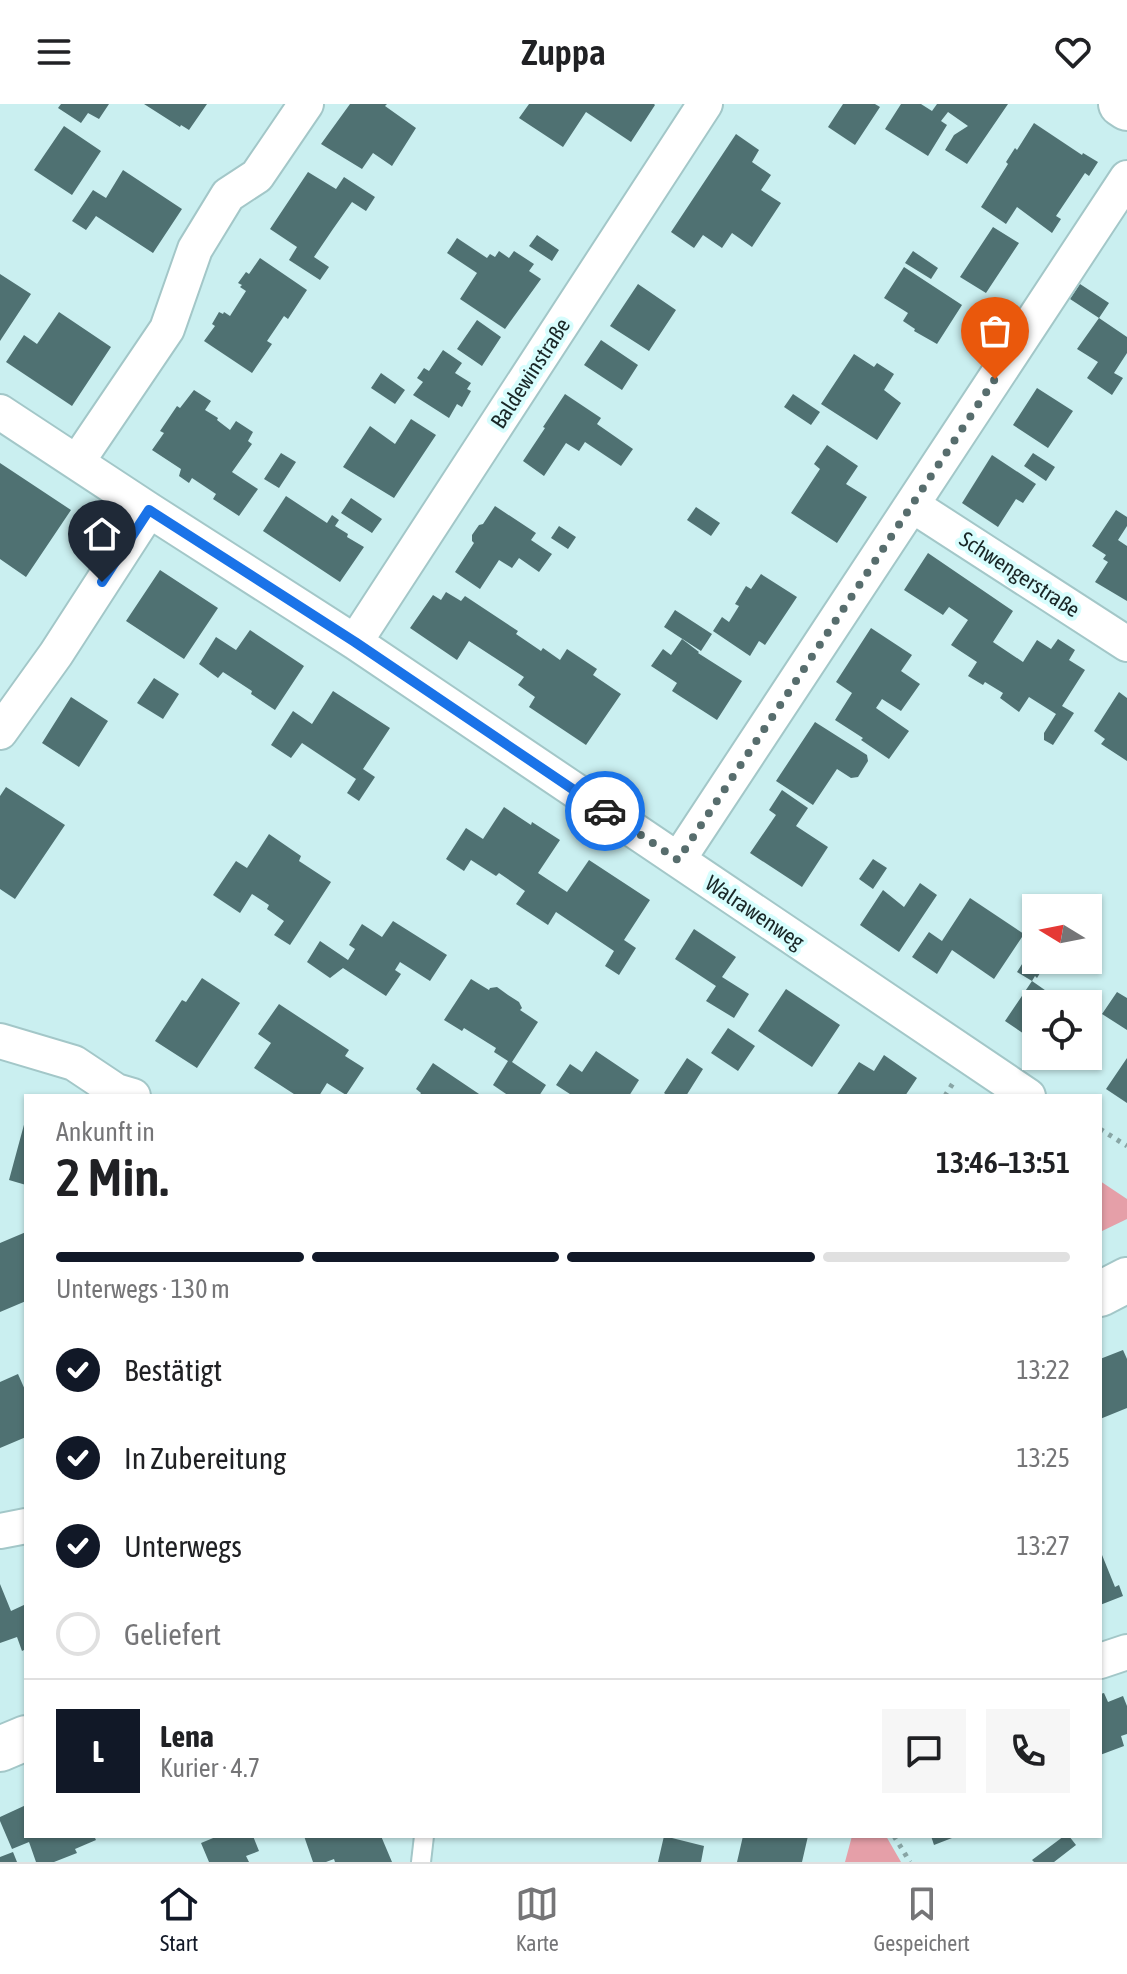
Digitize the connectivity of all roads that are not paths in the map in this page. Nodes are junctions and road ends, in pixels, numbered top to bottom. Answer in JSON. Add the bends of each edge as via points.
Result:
{"nodes":[{"id":1,"x":306,"y":104,"type":"edge"},
{"id":2,"x":705,"y":104,"type":"edge"},
{"id":3,"x":1121,"y":104,"type":"edge"},
{"id":4,"x":1127,"y":108,"type":"edge"},
{"id":5,"x":1127,"y":178,"type":"edge"},
{"id":6,"x":0,"y":412,"type":"edge"},
{"id":7,"x":77,"y":462,"type":"junction"},
{"id":8,"x":912,"y":505,"type":"junction"},
{"id":9,"x":149,"y":510,"type":"junction"},
{"id":10,"x":355,"y":642,"type":"junction"},
{"id":11,"x":1127,"y":644,"type":"edge"},
{"id":12,"x":0,"y":732,"type":"edge"},
{"id":13,"x":678,"y":860,"type":"junction"},
{"id":14,"x":0,"y":1041,"type":"edge"},
{"id":15,"x":126,"y":1094,"type":"edge"},
{"id":16,"x":1025,"y":1094,"type":"edge"},
{"id":17,"x":1127,"y":1280,"type":"edge"},
{"id":18,"x":1102,"y":1293,"type":"edge"},
{"id":19,"x":24,"y":1526,"type":"edge"},
{"id":20,"x":0,"y":1531,"type":"edge"},
{"id":21,"x":1127,"y":1652,"type":"edge"},
{"id":22,"x":1102,"y":1660,"type":"edge"},
{"id":23,"x":24,"y":1739,"type":"edge"},
{"id":24,"x":0,"y":1749,"type":"edge"},
{"id":25,"x":424,"y":1838,"type":"edge"},
{"id":26,"x":421,"y":1862,"type":"edge"}],
"edges":[{"from":1,"to":7,"type":"street","via":[[257,176],[228,195],[195,249],[167,329]]},
{"from":2,"to":10,"type":"street","name":"Baldewinstraße"},
{"from":3,"to":4,"type":"main road"},
{"from":5,"to":8,"type":"street"},
{"from":6,"to":7,"type":"street","name":"Walrawenweg"},
{"from":7,"to":9,"type":"street","name":"Walrawenweg"},
{"from":8,"to":11,"type":"street","name":"Schwengerstraße"},
{"from":8,"to":13,"type":"street"},
{"from":9,"to":10,"type":"street","name":"Walrawenweg"},
{"from":9,"to":12,"type":"street"},
{"from":10,"to":13,"type":"street","name":"Walrawenweg"},
{"from":13,"to":16,"type":"street","name":"Walrawenweg"},
{"from":14,"to":15,"type":"street","via":[[74,1063]]},
{"from":17,"to":18,"type":"main road"},
{"from":19,"to":20,"type":"street"},
{"from":21,"to":22,"type":"street"},
{"from":23,"to":24,"type":"main road"},
{"from":25,"to":26,"type":"lane"}]}
